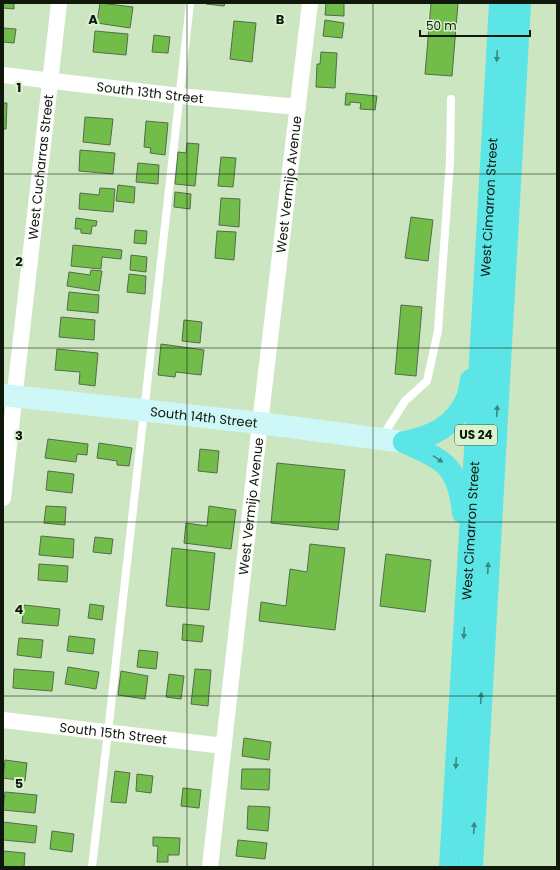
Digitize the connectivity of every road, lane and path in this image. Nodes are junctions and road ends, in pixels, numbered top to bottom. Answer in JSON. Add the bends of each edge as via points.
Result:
{"nodes":[{"id":1,"x":59,"y":3,"type":"edge"},
{"id":2,"x":190,"y":3,"type":"edge"},
{"id":3,"x":310,"y":3,"type":"edge"},
{"id":4,"x":500,"y":3,"type":"edge"},
{"id":5,"x":520,"y":3,"type":"edge"},
{"id":6,"x":3,"y":75,"type":"edge"},
{"id":7,"x":49,"y":81,"type":"junction"},
{"id":8,"x":180,"y":96,"type":"junction"},
{"id":9,"x":451,"y":99,"type":"dead end"},
{"id":10,"x":298,"y":107,"type":"junction"},
{"id":11,"x":483,"y":302,"type":"junction"},
{"id":12,"x":9,"y":396,"type":"edge"},
{"id":13,"x":145,"y":411,"type":"junction"},
{"id":14,"x":260,"y":423,"type":"junction"},
{"id":15,"x":380,"y":439,"type":"junction"},
{"id":16,"x":404,"y":442,"type":"junction"},
{"id":17,"x":3,"y":498,"type":"edge"},
{"id":18,"x":466,"y":605,"type":"junction"},
{"id":19,"x":3,"y":720,"type":"edge"},
{"id":20,"x":108,"y":732,"type":"junction"},
{"id":21,"x":224,"y":746,"type":"junction"},
{"id":22,"x":92,"y":867,"type":"edge"},
{"id":23,"x":210,"y":867,"type":"edge"},
{"id":24,"x":450,"y":867,"type":"edge"},
{"id":25,"x":472,"y":867,"type":"edge"}],
"edges":[{"from":1,"to":7,"type":"street","name":"West Cucharras Street"},
{"from":2,"to":8,"type":"lane"},
{"from":3,"to":10,"type":"street","name":"West Vermijo Avenue"},
{"from":4,"to":11,"type":"highway","name":"West Cimarron Street","number":"US 24","one_way":true},
{"from":25,"to":5,"type":"highway","name":"West Cimarron Street","number":"US 24","one_way":true},
{"from":6,"to":7,"type":"street","name":"South 13th Street"},
{"from":7,"to":8,"type":"street","name":"South 13th Street"},
{"from":7,"to":12,"type":"street","name":"West Cucharras Street"},
{"from":8,"to":10,"type":"street","name":"South 13th Street"},
{"from":8,"to":13,"type":"lane"},
{"from":9,"to":15,"type":"lane","via":[[450,160],[438,331],[427,381],[405,401]]},
{"from":10,"to":14,"type":"street","name":"West Vermijo Avenue"},
{"from":11,"to":16,"type":"highway","via":[[471,380],[461,411],[447,426],[426,437]]},
{"from":11,"to":18,"type":"highway","name":"West Cimarron Street","number":"US 24"},
{"from":12,"to":13,"type":"street","name":"South 14th Street"},
{"from":12,"to":17,"type":"street","name":"West Cucharras Street"},
{"from":13,"to":14,"type":"street","name":"South 14th Street"},
{"from":13,"to":20,"type":"lane"},
{"from":14,"to":15,"type":"street","name":"South 14th Street"},
{"from":14,"to":21,"type":"street","name":"West Vermijo Avenue"},
{"from":15,"to":16,"type":"street","name":"South 14th Street"},
{"from":16,"to":18,"type":"highway","one_way":true,"via":[[436,457],[452,472],[458,484],[463,522]]},
{"from":18,"to":24,"type":"highway","name":"West Cimarron Street","number":"US 24","one_way":true},
{"from":19,"to":20,"type":"street","name":"South 15th Street"},
{"from":20,"to":21,"type":"street","name":"South 15th Street"},
{"from":20,"to":22,"type":"lane"},
{"from":21,"to":23,"type":"street","name":"West Vermijo Avenue"}]}
